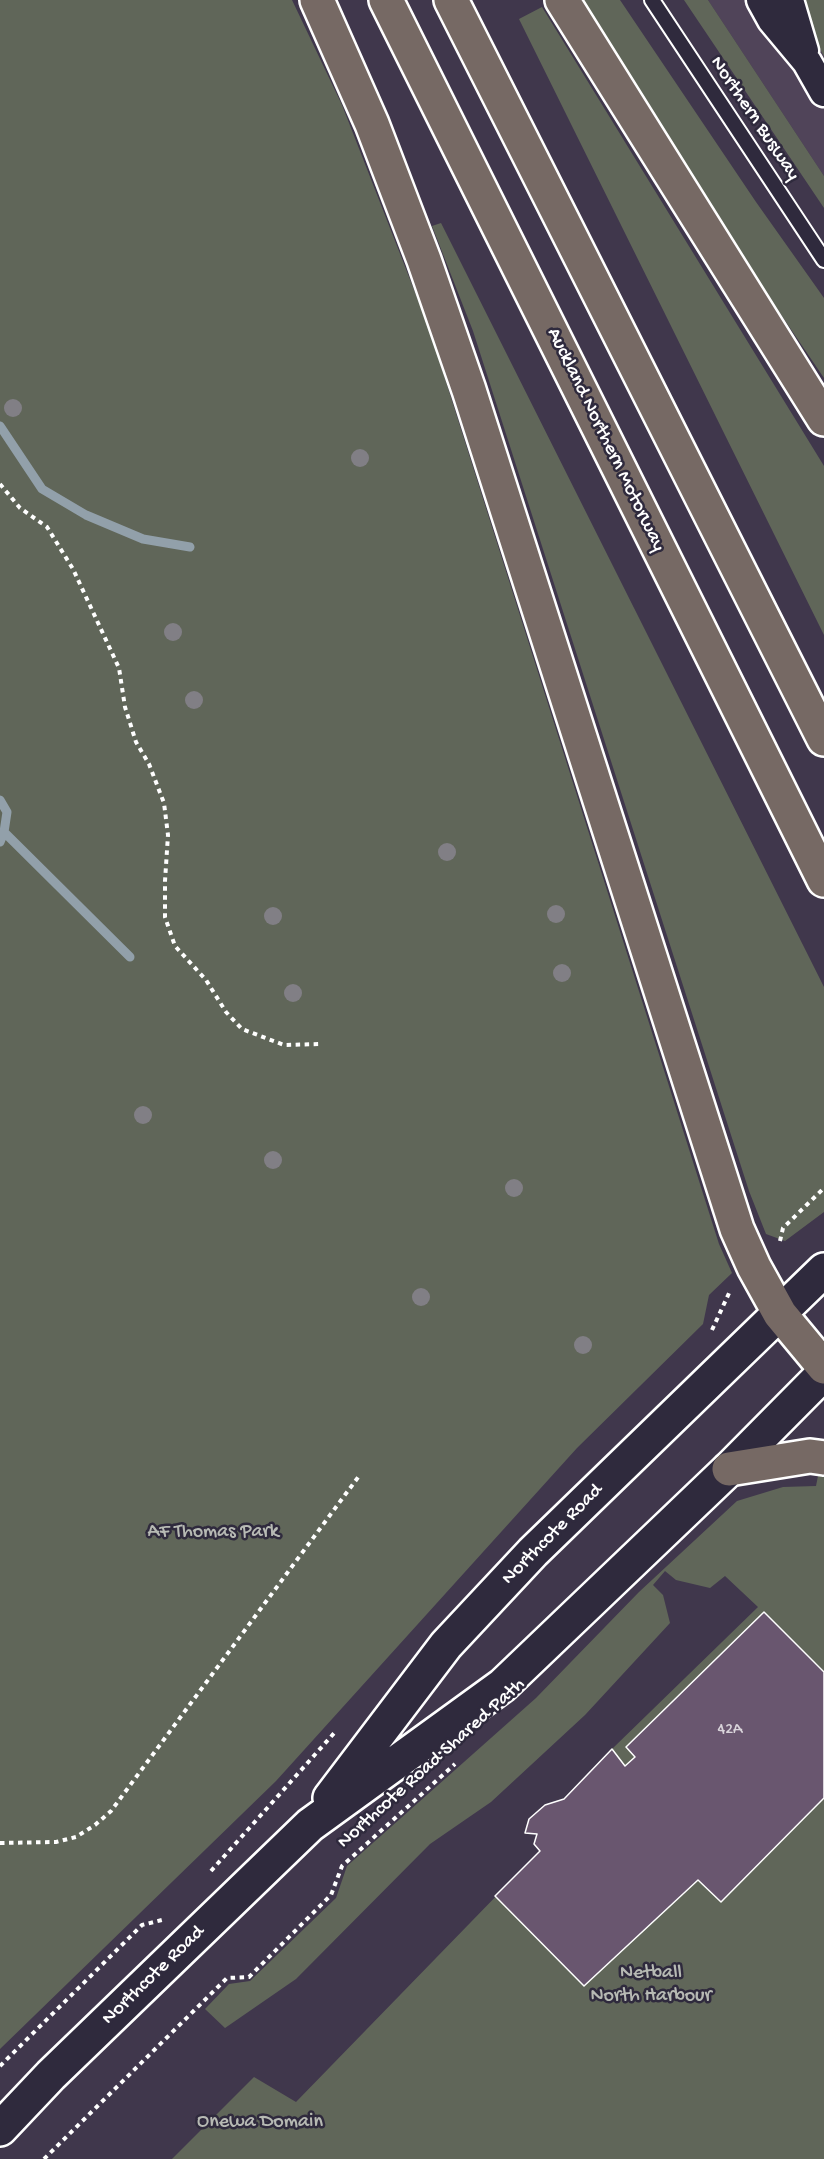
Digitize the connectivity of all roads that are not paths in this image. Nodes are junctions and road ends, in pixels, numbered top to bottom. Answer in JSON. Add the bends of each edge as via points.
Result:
{"nodes":[{"id":1,"x":317,"y":0,"type":"edge"},
{"id":2,"x":386,"y":0,"type":"edge"},
{"id":3,"x":451,"y":0,"type":"edge"},
{"id":4,"x":562,"y":0,"type":"edge"},
{"id":5,"x":652,"y":0,"type":"edge"},
{"id":6,"x":760,"y":0,"type":"edge"},
{"id":7,"x":789,"y":0,"type":"edge"},
{"id":8,"x":807,"y":62,"type":"junction"},
{"id":9,"x":824,"y":92,"type":"edge"},
{"id":10,"x":824,"y":260,"type":"edge"},
{"id":11,"x":824,"y":419,"type":"edge"},
{"id":12,"x":824,"y":739,"type":"edge"},
{"id":13,"x":824,"y":880,"type":"edge"},
{"id":14,"x":824,"y":1270,"type":"edge"},
{"id":15,"x":780,"y":1314,"type":"junction"},
{"id":16,"x":824,"y":1367,"type":"edge"},
{"id":17,"x":824,"y":1373,"type":"edge"},
{"id":18,"x":824,"y":1458,"type":"edge"},
{"id":19,"x":729,"y":1469,"type":"junction"},
{"id":20,"x":310,"y":1825,"type":"junction"},
{"id":21,"x":0,"y":2129,"type":"edge"}],
"edges":[{"from":1,"to":15,"type":"highway","via":[[372,124],[424,260],[738,1228]]},
{"from":2,"to":13,"type":"highway","name":"Auckland Northern Motorway"},
{"from":3,"to":12,"type":"highway"},
{"from":4,"to":11,"type":"highway"},
{"from":5,"to":10,"type":"lane","name":"Northern Busway"},
{"from":6,"to":8,"type":"street"},
{"from":7,"to":8,"type":"street"},
{"from":8,"to":9,"type":"street"},
{"from":14,"to":15,"type":"main road","name":"Northcote Road"},
{"from":15,"to":16,"type":"highway"},
{"from":15,"to":20,"type":"main road","name":"Northcote Road","via":[[533,1552],[446,1645]]},
{"from":17,"to":19,"type":"main road","name":"Northcote Road"},
{"from":18,"to":19,"type":"highway","via":[[810,1456]]},
{"from":19,"to":20,"type":"main road","name":"Northcote Road","via":[[503,1685]]},
{"from":20,"to":21,"type":"main road","name":"Northcote Road"}]}
